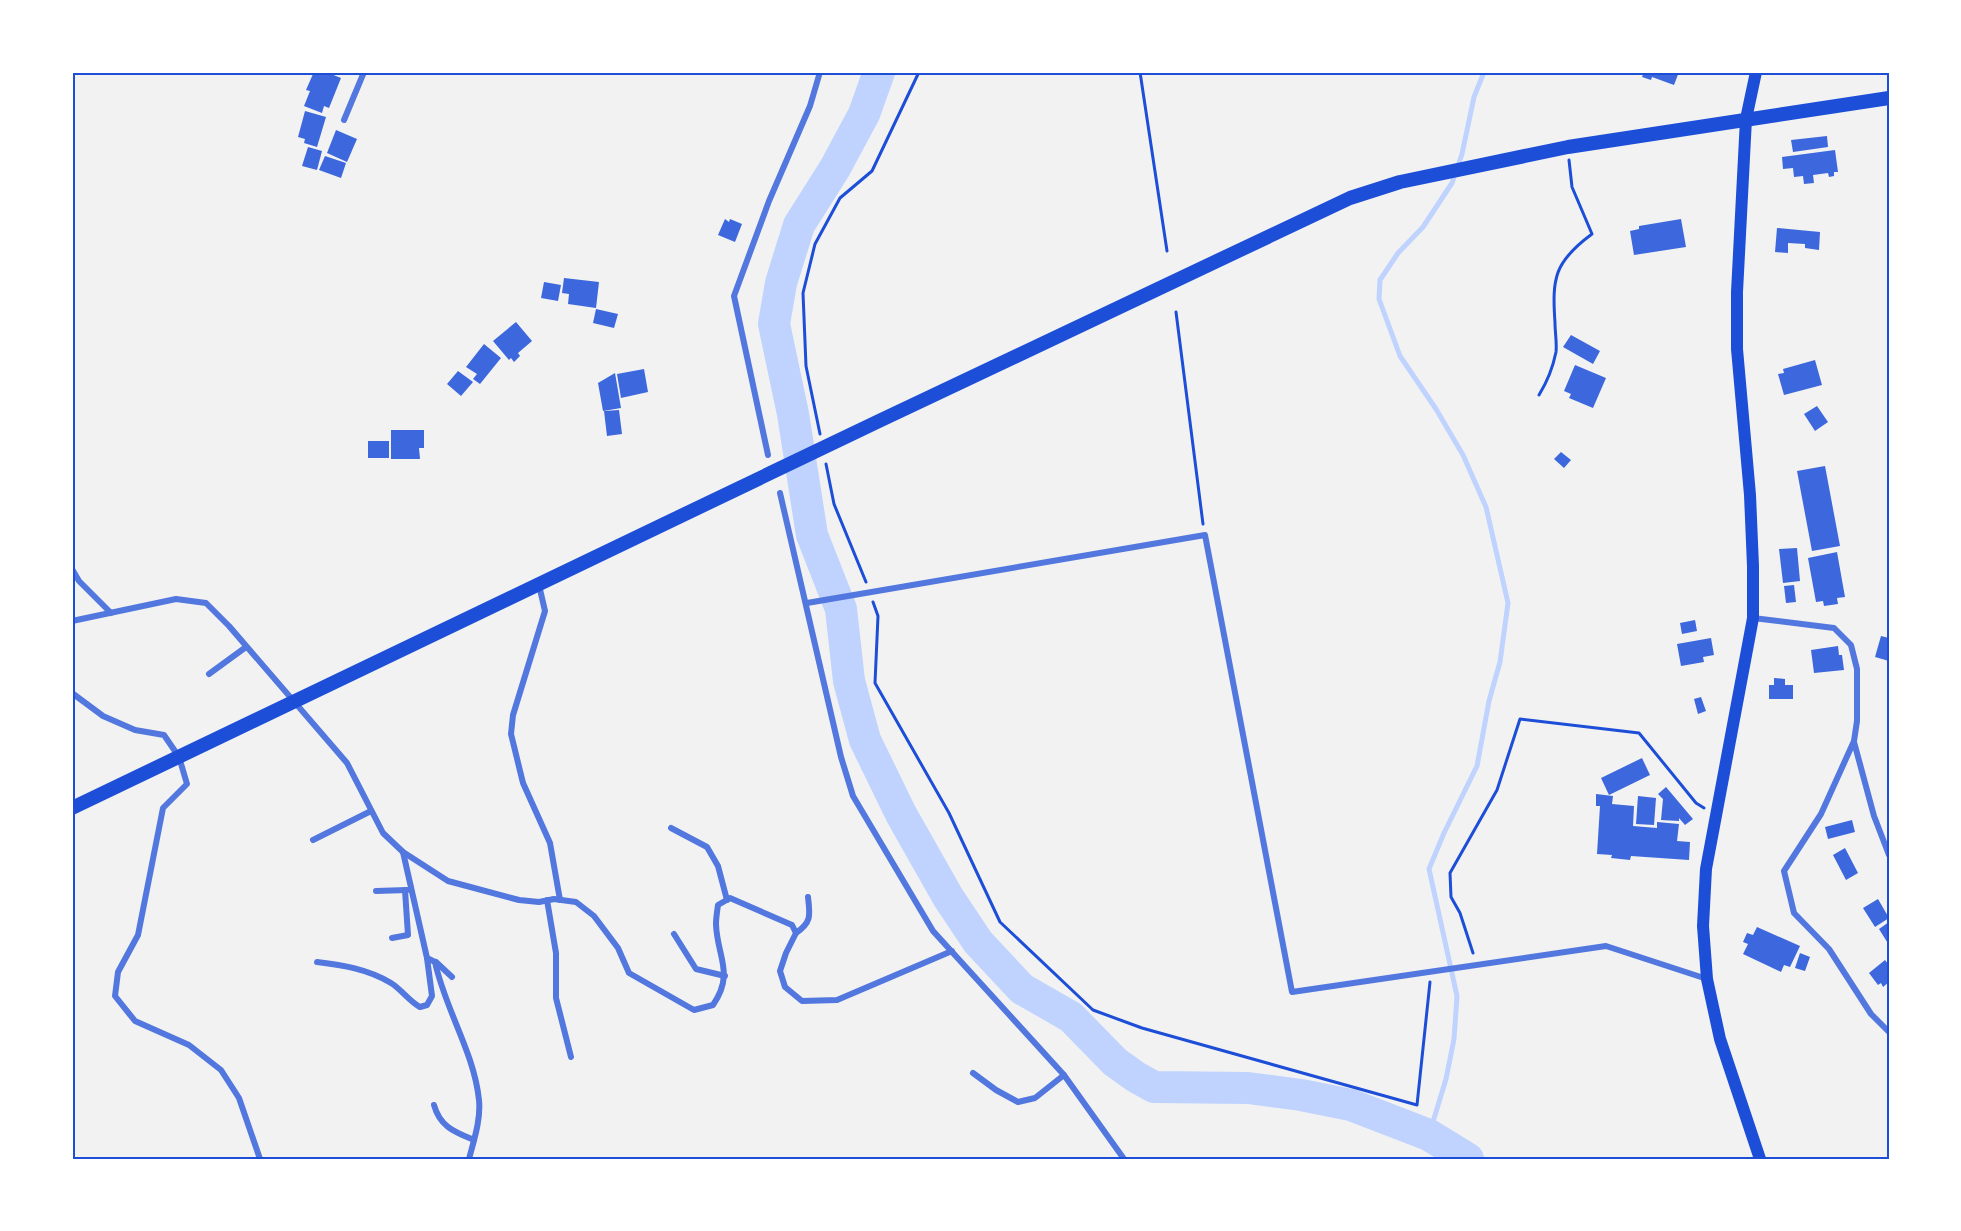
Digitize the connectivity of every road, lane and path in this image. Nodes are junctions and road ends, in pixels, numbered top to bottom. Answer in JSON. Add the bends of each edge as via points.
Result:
{"nodes":[{"id":1,"x":364,"y":72,"type":"edge"},
{"id":2,"x":820,"y":72,"type":"edge"},
{"id":3,"x":919,"y":72,"type":"edge"},
{"id":4,"x":1140,"y":72,"type":"edge"},
{"id":5,"x":1756,"y":72,"type":"edge"},
{"id":6,"x":1889,"y":98,"type":"edge"},
{"id":7,"x":1746,"y":119,"type":"junction"},
{"id":8,"x":344,"y":120,"type":"dead end"},
{"id":9,"x":1568,"y":147,"type":"junction"},
{"id":10,"x":1167,"y":251,"type":"dead end"},
{"id":11,"x":1176,"y":312,"type":"dead end"},
{"id":12,"x":1539,"y":395,"type":"dead end"},
{"id":13,"x":820,"y":435,"type":"dead end"},
{"id":14,"x":768,"y":455,"type":"dead end"},
{"id":15,"x":825,"y":458,"type":"dead end"},
{"id":16,"x":780,"y":493,"type":"dead end"},
{"id":17,"x":1205,"y":535,"type":"junction"},
{"id":18,"x":72,"y":569,"type":"edge"},
{"id":19,"x":539,"y":584,"type":"junction"},
{"id":20,"x":870,"y":591,"type":"junction"},
{"id":21,"x":807,"y":603,"type":"junction"},
{"id":22,"x":111,"y":613,"type":"junction"},
{"id":23,"x":1753,"y":618,"type":"junction"},
{"id":24,"x":72,"y":621,"type":"edge"},
{"id":25,"x":246,"y":647,"type":"junction"},
{"id":26,"x":208,"y":674,"type":"dead end"},
{"id":27,"x":72,"y":693,"type":"edge"},
{"id":28,"x":1854,"y":741,"type":"junction"},
{"id":29,"x":179,"y":757,"type":"junction"},
{"id":30,"x":72,"y":808,"type":"edge"},
{"id":31,"x":372,"y":811,"type":"junction"},
{"id":32,"x":1716,"y":814,"type":"junction"},
{"id":33,"x":671,"y":828,"type":"dead end"},
{"id":34,"x":313,"y":840,"type":"dead end"},
{"id":35,"x":403,"y":852,"type":"junction"},
{"id":36,"x":1889,"y":855,"type":"edge"},
{"id":37,"x":408,"y":890,"type":"junction"},
{"id":38,"x":376,"y":891,"type":"dead end"},
{"id":39,"x":808,"y":897,"type":"dead end"},
{"id":40,"x":548,"y":900,"type":"junction"},
{"id":41,"x":560,"y":900,"type":"junction"},
{"id":42,"x":727,"y":900,"type":"junction"},
{"id":43,"x":796,"y":933,"type":"junction"},
{"id":44,"x":674,"y":934,"type":"dead end"},
{"id":45,"x":392,"y":938,"type":"dead end"},
{"id":46,"x":952,"y":951,"type":"junction"},
{"id":47,"x":427,"y":958,"type":"junction"},
{"id":48,"x":317,"y":962,"type":"dead end"},
{"id":49,"x":435,"y":962,"type":"junction"},
{"id":50,"x":1478,"y":965,"type":"junction"},
{"id":51,"x":1431,"y":972,"type":"junction"},
{"id":52,"x":725,"y":976,"type":"junction"},
{"id":53,"x":452,"y":977,"type":"dead end"},
{"id":54,"x":1707,"y":979,"type":"junction"},
{"id":55,"x":1889,"y":1032,"type":"edge"},
{"id":56,"x":571,"y":1057,"type":"dead end"},
{"id":57,"x":973,"y":1073,"type":"dead end"},
{"id":58,"x":1064,"y":1075,"type":"junction"},
{"id":59,"x":434,"y":1106,"type":"dead end"},
{"id":60,"x":474,"y":1140,"type":"junction"},
{"id":61,"x":260,"y":1159,"type":"edge"},
{"id":62,"x":469,"y":1159,"type":"edge"},
{"id":63,"x":1124,"y":1159,"type":"edge"},
{"id":64,"x":1760,"y":1159,"type":"edge"}],
"edges":[{"from":1,"to":8,"type":"street"},
{"from":2,"to":14,"type":"street","via":[[734,296]]},
{"from":3,"to":13,"type":"path","via":[[872,171],[840,198],[815,244],[803,293],[806,366]]},
{"from":4,"to":10,"type":"path"},
{"from":5,"to":7,"type":"main road"},
{"from":6,"to":7,"type":"main road"},
{"from":7,"to":9,"type":"main road"},
{"from":7,"to":23,"type":"main road","via":[[1737,349],[1750,495]]},
{"from":9,"to":12,"type":"path","via":[[1572,187],[1592,234],[1571,250],[1558,270],[1553,294],[1556,350],[1548,380]]},
{"from":9,"to":19,"type":"main road","via":[[1446,171],[1350,198]]},
{"from":11,"to":17,"type":"path"},
{"from":15,"to":20,"type":"path","via":[[834,504]]},
{"from":16,"to":21,"type":"street"},
{"from":17,"to":20,"type":"street"},
{"from":17,"to":51,"type":"street","via":[[1292,992]]},
{"from":18,"to":22,"type":"street"},
{"from":19,"to":29,"type":"main road"},
{"from":19,"to":41,"type":"street","via":[[545,611],[513,715],[511,734],[523,783],[550,843]]},
{"from":20,"to":21,"type":"street"},
{"from":20,"to":51,"type":"path","via":[[878,616],[874,683],[949,813],[1000,922],[1093,1010],[1142,1028],[1417,1106]]},
{"from":21,"to":46,"type":"street","via":[[853,796],[933,931]]},
{"from":22,"to":24,"type":"street"},
{"from":22,"to":25,"type":"street","via":[[176,600],[206,603]]},
{"from":23,"to":28,"type":"street","via":[[1834,628],[1851,645],[1857,669]]},
{"from":23,"to":32,"type":"main road"},
{"from":25,"to":26,"type":"street"},
{"from":25,"to":31,"type":"street","via":[[347,763]]},
{"from":27,"to":29,"type":"street","via":[[103,716],[135,730],[164,735]]},
{"from":28,"to":36,"type":"street"},
{"from":28,"to":55,"type":"street","via":[[1821,814],[1784,871],[1794,913],[1829,949],[1871,1014]]},
{"from":29,"to":30,"type":"main road"},
{"from":29,"to":61,"type":"street","via":[[187,784],[163,808],[138,935],[118,972],[114,996],[135,1021],[189,1045],[221,1070],[239,1098]]},
{"from":31,"to":34,"type":"street"},
{"from":31,"to":35,"type":"street","via":[[382,833]]},
{"from":32,"to":50,"type":"path","via":[[1696,803],[1639,733],[1520,719],[1497,790],[1450,873],[1450,897]]},
{"from":32,"to":54,"type":"main road","via":[[1703,915]]},
{"from":33,"to":42,"type":"street","via":[[707,847],[718,866]]},
{"from":35,"to":37,"type":"street"},
{"from":35,"to":40,"type":"street","via":[[448,881],[519,900]]},
{"from":37,"to":38,"type":"street"},
{"from":37,"to":45,"type":"street","via":[[408,935]]},
{"from":37,"to":47,"type":"street"},
{"from":39,"to":43,"type":"street","via":[[810,915],[806,927]]},
{"from":40,"to":41,"type":"street"},
{"from":40,"to":56,"type":"street","via":[[556,953],[556,998]]},
{"from":41,"to":52,"type":"street","via":[[576,902],[594,916],[618,948],[629,973],[694,1010],[713,1005]]},
{"from":42,"to":43,"type":"street","via":[[792,925]]},
{"from":42,"to":52,"type":"street","via":[[718,905],[716,925]]},
{"from":43,"to":46,"type":"street","via":[[780,971],[785,987],[802,1001],[837,1000]]},
{"from":44,"to":52,"type":"street","via":[[696,969]]},
{"from":46,"to":58,"type":"street"},
{"from":47,"to":48,"type":"street","via":[[432,996],[427,1005],[420,1007],[374,974]]},
{"from":47,"to":49,"type":"street"},
{"from":49,"to":53,"type":"street"},
{"from":49,"to":60,"type":"street","via":[[470,1062],[479,1101]]},
{"from":50,"to":51,"type":"street"},
{"from":50,"to":54,"type":"street","via":[[1606,946]]},
{"from":54,"to":64,"type":"main road","via":[[1720,1039]]},
{"from":57,"to":58,"type":"street","via":[[1018,1102],[1035,1098]]},
{"from":58,"to":63,"type":"street"},
{"from":59,"to":60,"type":"street","via":[[437,1117],[449,1130]]},
{"from":60,"to":62,"type":"street"}]}
